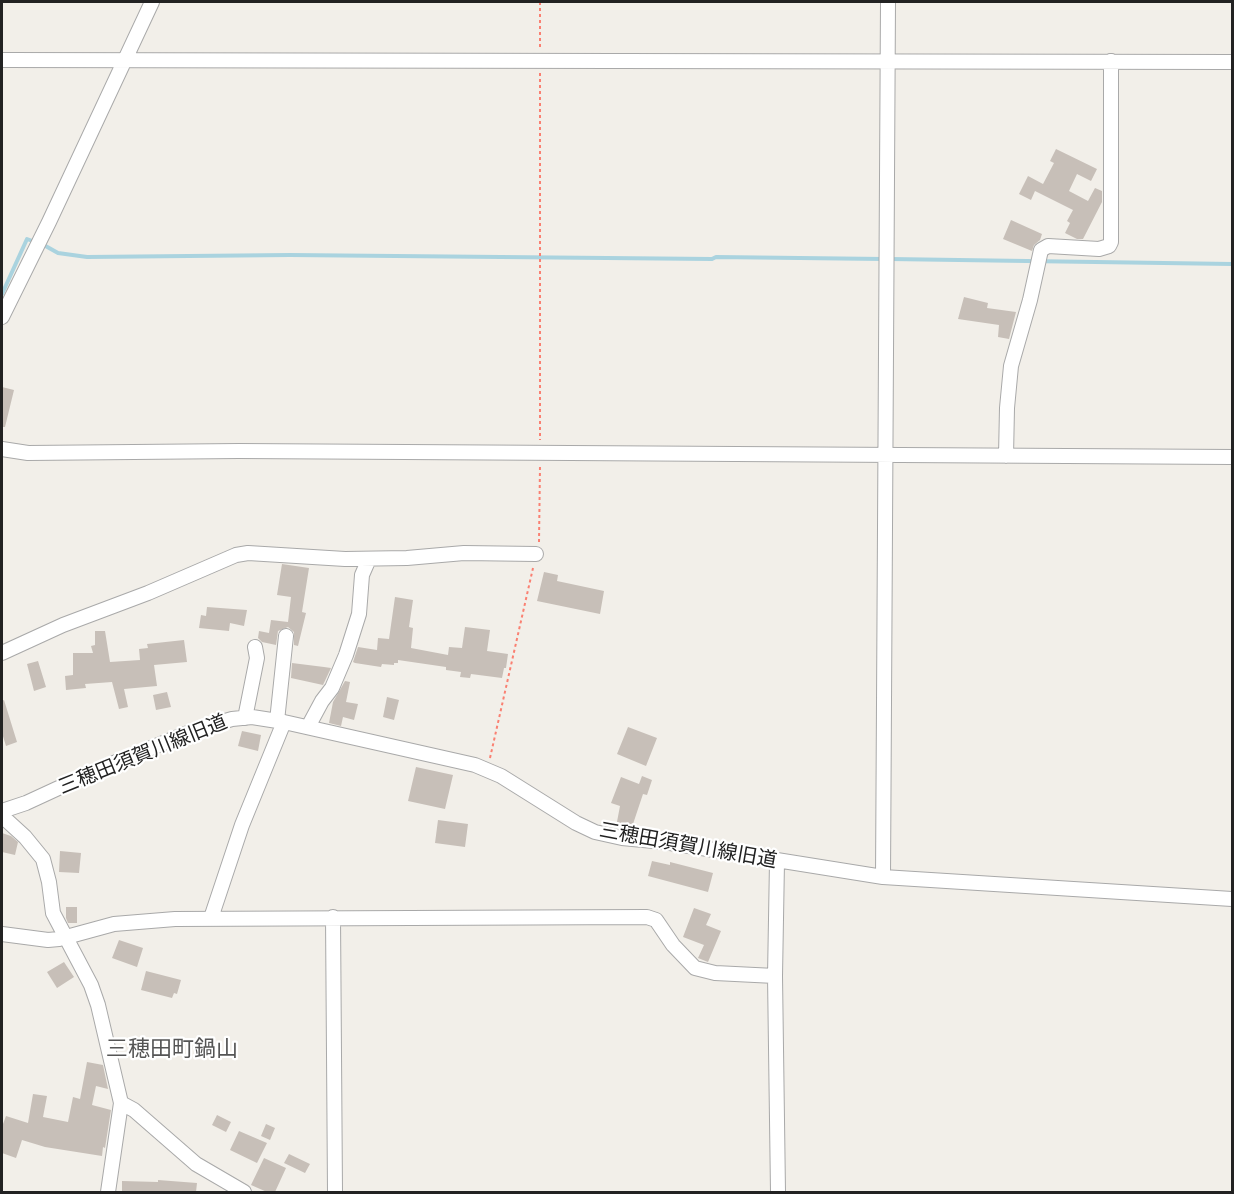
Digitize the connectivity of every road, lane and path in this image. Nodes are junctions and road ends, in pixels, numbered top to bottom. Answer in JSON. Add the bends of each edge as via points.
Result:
{"nodes":[{"id":1,"x":152,"y":2,"type":"edge"},
{"id":2,"x":540,"y":2,"type":"edge"},
{"id":3,"x":888,"y":2,"type":"edge"},
{"id":4,"x":124,"y":59,"type":"junction"},
{"id":5,"x":2,"y":60,"type":"edge"},
{"id":6,"x":540,"y":61,"type":"junction"},
{"id":7,"x":1111,"y":61,"type":"junction"},
{"id":8,"x":888,"y":62,"type":"junction"},
{"id":9,"x":1233,"y":62,"type":"edge"},
{"id":10,"x":2,"y":317,"type":"edge"},
{"id":11,"x":2,"y":449,"type":"edge"},
{"id":12,"x":540,"y":454,"type":"junction"},
{"id":13,"x":887,"y":455,"type":"junction"},
{"id":14,"x":1006,"y":456,"type":"junction"},
{"id":15,"x":1233,"y":457,"type":"edge"},
{"id":16,"x":536,"y":554,"type":"junction"},
{"id":17,"x":369,"y":559,"type":"junction"},
{"id":18,"x":286,"y":636,"type":"dead end"},
{"id":19,"x":255,"y":647,"type":"dead end"},
{"id":20,"x":2,"y":653,"type":"edge"},
{"id":21,"x":245,"y":718,"type":"junction"},
{"id":22,"x":280,"y":722,"type":"junction"},
{"id":23,"x":308,"y":727,"type":"junction"},
{"id":24,"x":486,"y":769,"type":"junction"},
{"id":25,"x":2,"y":811,"type":"edge"},
{"id":26,"x":2,"y":816,"type":"edge"},
{"id":27,"x":777,"y":862,"type":"junction"},
{"id":28,"x":883,"y":877,"type":"junction"},
{"id":29,"x":1233,"y":899,"type":"edge"},
{"id":30,"x":333,"y":917,"type":"junction"},
{"id":31,"x":211,"y":918,"type":"junction"},
{"id":32,"x":2,"y":934,"type":"edge"},
{"id":33,"x":67,"y":937,"type":"junction"},
{"id":34,"x":775,"y":976,"type":"junction"},
{"id":35,"x":121,"y":1103,"type":"junction"},
{"id":36,"x":108,"y":1192,"type":"edge"},
{"id":37,"x":244,"y":1192,"type":"edge"},
{"id":38,"x":335,"y":1192,"type":"edge"},
{"id":39,"x":778,"y":1192,"type":"edge"}],
"edges":[{"from":1,"to":4,"type":"street"},
{"from":2,"to":6,"type":"path"},
{"from":3,"to":8,"type":"street"},
{"from":4,"to":5,"type":"street"},
{"from":4,"to":6,"type":"street"},
{"from":4,"to":10,"type":"street"},
{"from":6,"to":8,"type":"street"},
{"from":6,"to":12,"type":"path"},
{"from":7,"to":8,"type":"street"},
{"from":7,"to":9,"type":"street"},
{"from":7,"to":14,"type":"street","via":[[1111,242],[1099,249],[1048,246],[1041,250],[1011,366]]},
{"from":8,"to":13,"type":"street"},
{"from":11,"to":12,"type":"street","via":[[28,453]]},
{"from":12,"to":13,"type":"street"},
{"from":12,"to":16,"type":"path"},
{"from":13,"to":14,"type":"street"},
{"from":13,"to":28,"type":"street"},
{"from":14,"to":15,"type":"street"},
{"from":16,"to":17,"type":"street","via":[[464,552]]},
{"from":16,"to":24,"type":"path"},
{"from":17,"to":20,"type":"street","via":[[236,555]]},
{"from":17,"to":23,"type":"street","via":[[362,575],[359,614],[346,655],[332,688]]},
{"from":18,"to":22,"type":"street"},
{"from":19,"to":21,"type":"street","via":[[257,658]]},
{"from":21,"to":22,"type":"street","name":"三穂田須賀川線旧道"},
{"from":21,"to":25,"type":"street","name":"三穂田須賀川線旧道","via":[[198,729]]},
{"from":22,"to":23,"type":"street","name":"三穂田須賀川線旧道"},
{"from":22,"to":31,"type":"street"},
{"from":23,"to":24,"type":"street","name":"三穂田須賀川線旧道"},
{"from":24,"to":27,"type":"street","name":"三穂田須賀川線旧道","via":[[595,832]]},
{"from":26,"to":33,"type":"street","via":[[40,853],[53,912]]},
{"from":27,"to":28,"type":"street","name":"三穂田須賀川線旧道"},
{"from":27,"to":34,"type":"street"},
{"from":28,"to":29,"type":"street","name":"三穂田須賀川線旧道"},
{"from":30,"to":31,"type":"street"},
{"from":30,"to":34,"type":"street","via":[[647,917],[656,920],[695,968]]},
{"from":30,"to":38,"type":"street"},
{"from":31,"to":33,"type":"street","via":[[114,924]]},
{"from":32,"to":33,"type":"street","via":[[48,940]]},
{"from":33,"to":35,"type":"street","via":[[94,994]]},
{"from":34,"to":39,"type":"street"},
{"from":35,"to":36,"type":"street"},
{"from":35,"to":37,"type":"street","via":[[196,1164]]}]}
